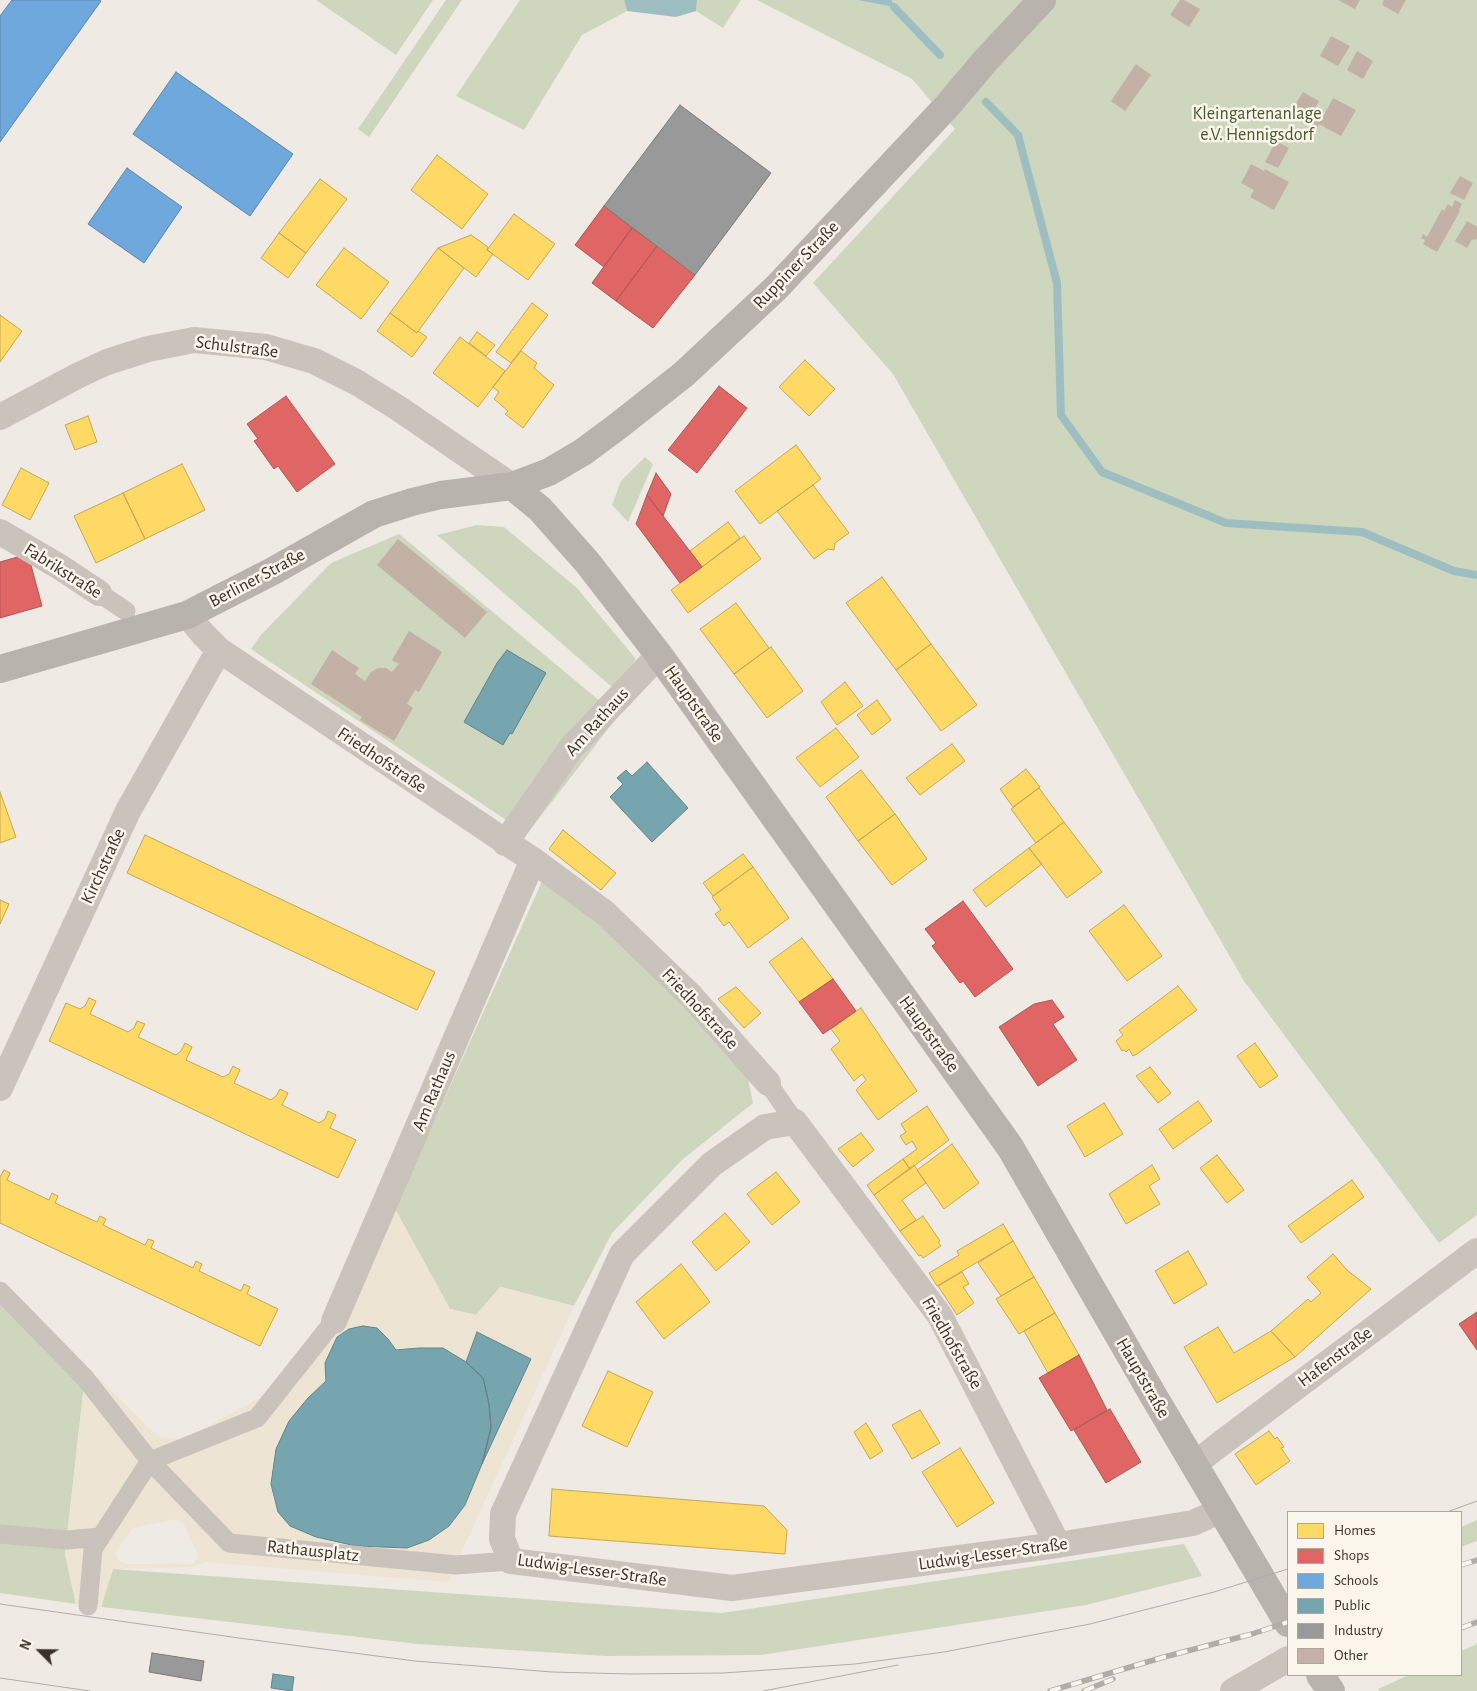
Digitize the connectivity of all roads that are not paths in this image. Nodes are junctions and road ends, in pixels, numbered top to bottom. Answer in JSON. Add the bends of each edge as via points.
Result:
{"nodes":[{"id":1,"x":1042,"y":0,"type":"edge"},
{"id":2,"x":0,"y":417,"type":"edge"},
{"id":3,"x":512,"y":486,"type":"junction"},
{"id":4,"x":0,"y":532,"type":"edge"},
{"id":5,"x":99,"y":593,"type":"joint"},
{"id":6,"x":126,"y":611,"type":"dead end"},
{"id":7,"x":188,"y":615,"type":"junction"},
{"id":8,"x":219,"y":650,"type":"junction"},
{"id":9,"x":659,"y":655,"type":"junction"},
{"id":10,"x":0,"y":669,"type":"edge"},
{"id":11,"x":505,"y":843,"type":"junction"},
{"id":12,"x":533,"y":860,"type":"junction"},
{"id":13,"x":768,"y":1083,"type":"joint"},
{"id":14,"x":0,"y":1088,"type":"edge"},
{"id":15,"x":795,"y":1122,"type":"junction"},
{"id":16,"x":1477,"y":1251,"type":"edge"},
{"id":17,"x":0,"y":1291,"type":"edge"},
{"id":18,"x":334,"y":1321,"type":"joint"},
{"id":19,"x":150,"y":1461,"type":"junction"},
{"id":20,"x":1194,"y":1465,"type":"junction"},
{"id":21,"x":1222,"y":1510,"type":"junction"},
{"id":22,"x":0,"y":1534,"type":"edge"},
{"id":23,"x":100,"y":1537,"type":"junction"},
{"id":24,"x":1058,"y":1545,"type":"junction"},
{"id":25,"x":511,"y":1561,"type":"junction"},
{"id":26,"x":88,"y":1606,"type":"dead end"},
{"id":27,"x":1287,"y":1621,"type":"edge"},
{"id":28,"x":1287,"y":1660,"type":"edge"},
{"id":29,"x":1321,"y":1676,"type":"edge"},
{"id":30,"x":1233,"y":1691,"type":"edge"},
{"id":31,"x":1331,"y":1691,"type":"edge"}],
"edges":[{"from":1,"to":3,"type":"main road","name":"Ruppiner Straße","via":[[776,288],[684,374],[582,452],[549,472]]},
{"from":2,"to":3,"type":"street","name":"Schulstraße","via":[[100,365],[148,349],[194,340],[266,347],[314,361],[356,382]]},
{"from":3,"to":7,"type":"main road","name":"Berliner Straße","via":[[441,495],[374,514]]},
{"from":3,"to":9,"type":"main road","name":"Hauptstraße","via":[[540,509],[587,562]]},
{"from":4,"to":5,"type":"street","name":"Fabrikstraße"},
{"from":5,"to":6,"type":"street","name":"Fabrikstraße"},
{"from":7,"to":8,"type":"street","name":"Friedhofstraße"},
{"from":7,"to":10,"type":"main road","name":"Berliner Straße"},
{"from":8,"to":11,"type":"street","name":"Friedhofstraße"},
{"from":8,"to":14,"type":"street","name":"Kirchstraße","via":[[128,811]]},
{"from":9,"to":11,"type":"street","name":"Am Rathaus","via":[[572,747]]},
{"from":9,"to":20,"type":"main road","name":"Hauptstraße","via":[[1010,1147]]},
{"from":11,"to":12,"type":"street","name":"Friedhofstraße"},
{"from":12,"to":13,"type":"street","name":"Friedhofstraße","via":[[605,913],[691,996]]},
{"from":12,"to":18,"type":"street","name":"Am Rathaus"},
{"from":13,"to":15,"type":"street","name":"Friedhofstraße"},
{"from":15,"to":24,"type":"street","name":"Friedhofstraße","via":[[940,1316]]},
{"from":15,"to":25,"type":"street","name":"Ludwig-Lesser-Straße","via":[[765,1127],[712,1164],[622,1254],[503,1514],[502,1540]]},
{"from":16,"to":20,"type":"street","name":"Hafenstraße"},
{"from":17,"to":19,"type":"street","name":"Rathausplatz","via":[[85,1378]]},
{"from":18,"to":19,"type":"street","via":[[257,1418]]},
{"from":19,"to":23,"type":"street"},
{"from":19,"to":25,"type":"street","name":"Rathausplatz","via":[[229,1543],[456,1565]]},
{"from":20,"to":21,"type":"main road","name":"Hauptstraße"},
{"from":21,"to":24,"type":"street","name":"Ludwig-Lesser-Straße","via":[[1193,1523]]},
{"from":21,"to":27,"type":"main road","name":"Hauptstraße"},
{"from":22,"to":23,"type":"street","via":[[67,1540]]},
{"from":23,"to":26,"type":"street","via":[[93,1550]]},
{"from":24,"to":25,"type":"street","name":"Ludwig-Lesser-Straße","via":[[732,1588]]},
{"from":28,"to":30,"type":"street"},
{"from":29,"to":31,"type":"main road"}]}
